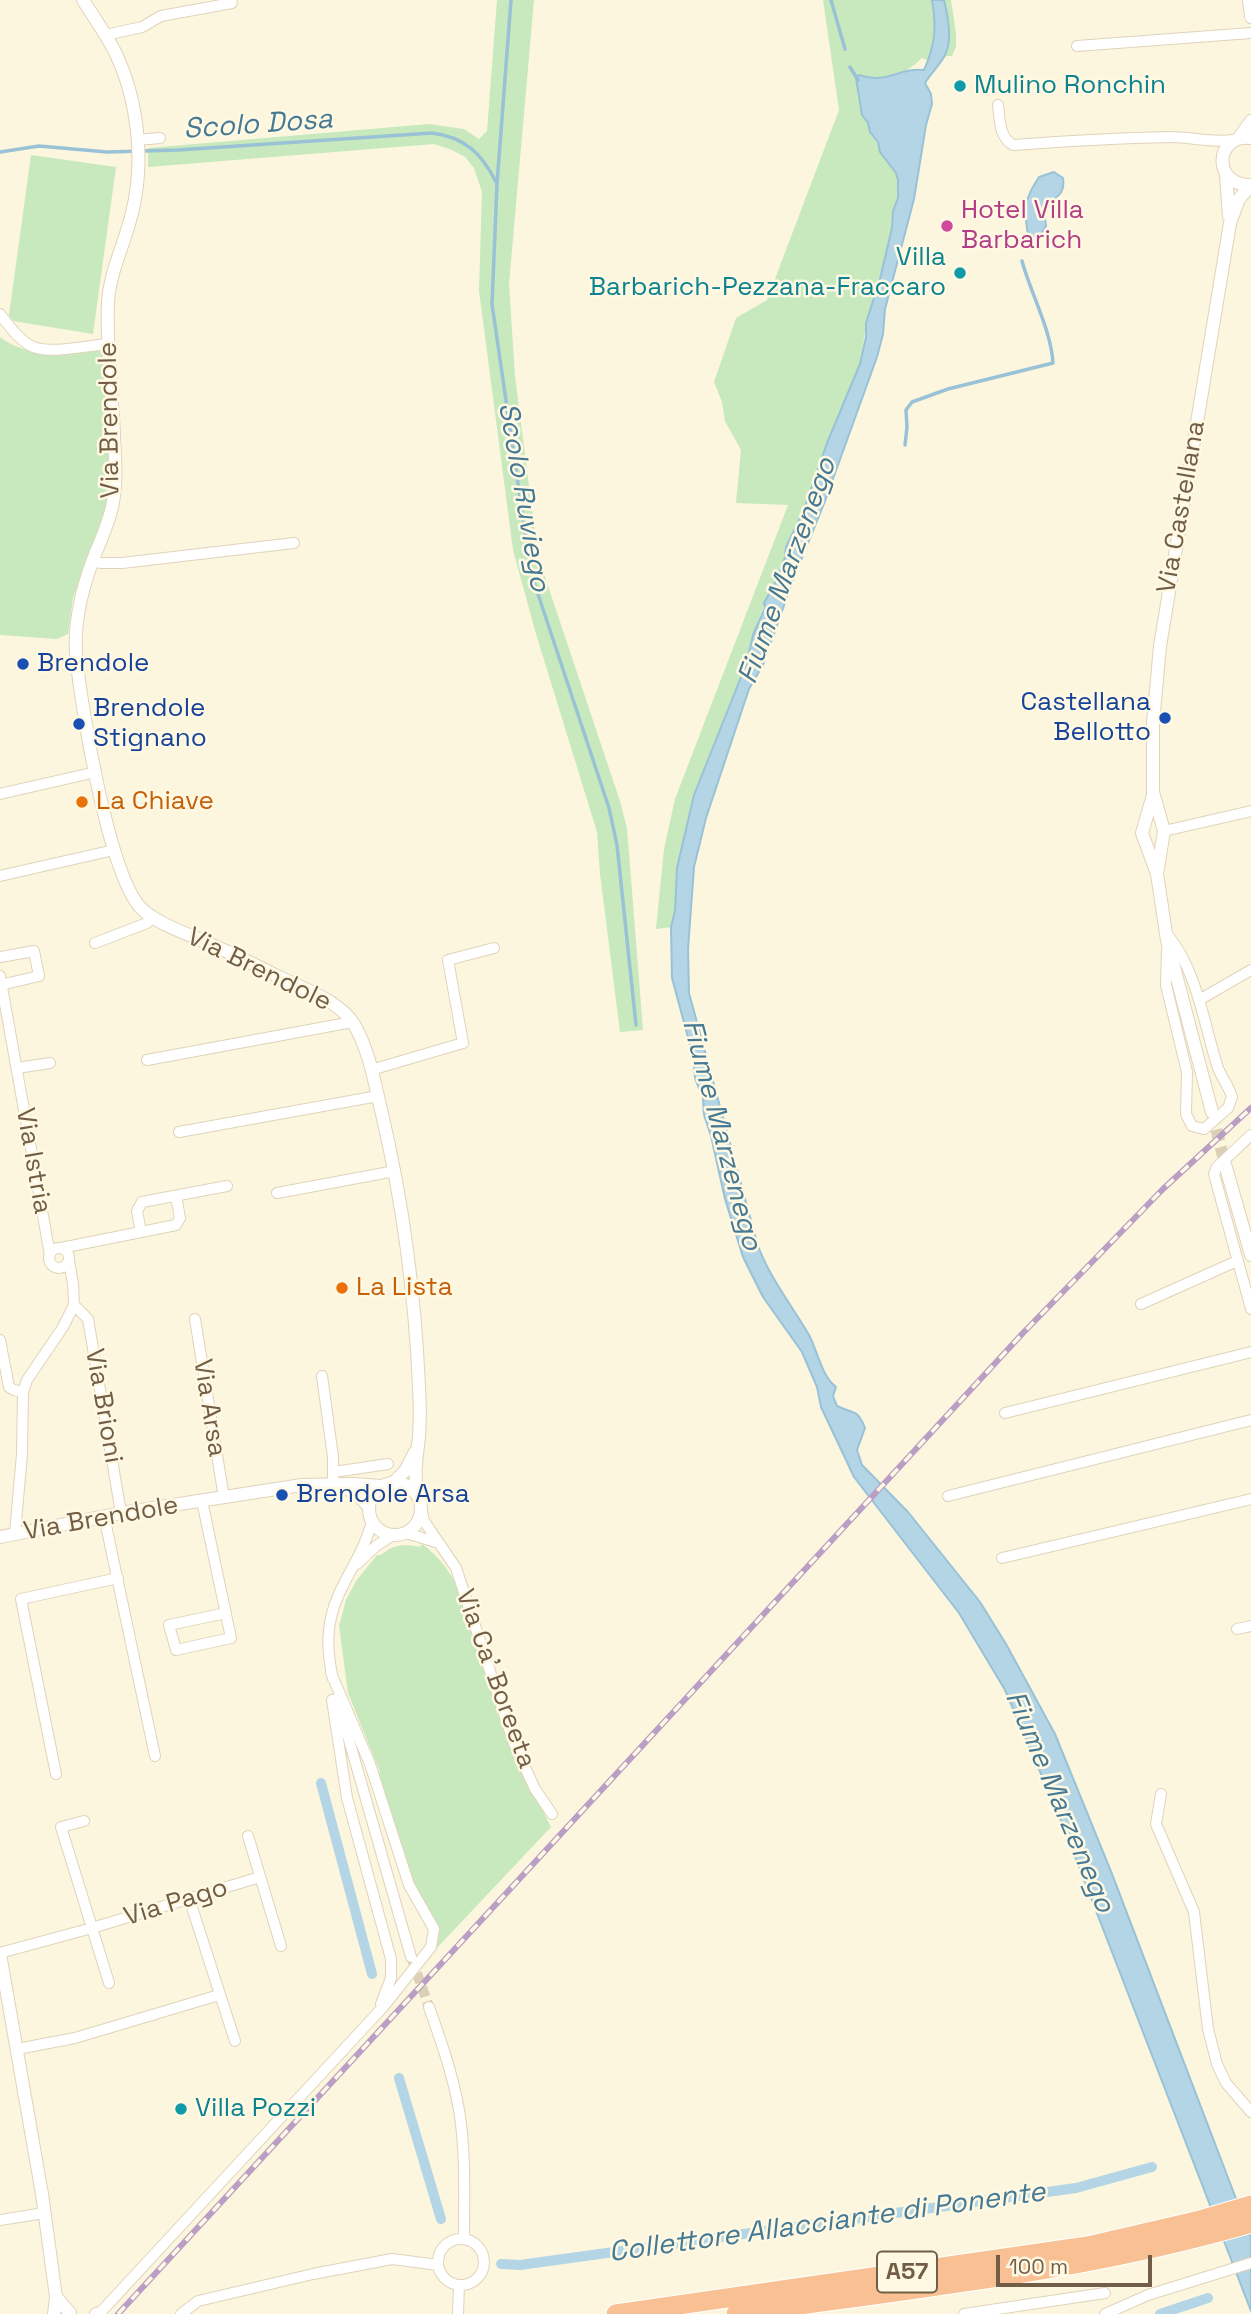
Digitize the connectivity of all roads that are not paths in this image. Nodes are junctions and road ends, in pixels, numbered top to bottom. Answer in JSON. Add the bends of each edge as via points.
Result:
{"nodes":[{"id":1,"x":83,"y":0,"type":"edge"},
{"id":2,"x":1249,"y":0,"type":"edge"},
{"id":3,"x":232,"y":3,"type":"dead end"},
{"id":4,"x":1251,"y":17,"type":"edge"},
{"id":5,"x":1251,"y":33,"type":"edge"},
{"id":6,"x":105,"y":35,"type":"junction"},
{"id":7,"x":1077,"y":46,"type":"dead end"},
{"id":8,"x":998,"y":106,"type":"dead end"},
{"id":9,"x":1251,"y":121,"type":"edge"},
{"id":10,"x":160,"y":138,"type":"dead end"},
{"id":11,"x":1241,"y":139,"type":"edge"},
{"id":12,"x":1203,"y":142,"type":"junction"},
{"id":13,"x":137,"y":149,"type":"junction"},
{"id":14,"x":1224,"y":168,"type":"junction"},
{"id":15,"x":1251,"y":185,"type":"edge"},
{"id":16,"x":1230,"y":223,"type":"junction"},
{"id":17,"x":0,"y":314,"type":"edge"},
{"id":18,"x":109,"y":344,"type":"junction"},
{"id":19,"x":294,"y":543,"type":"dead end"},
{"id":20,"x":92,"y":561,"type":"junction"},
{"id":21,"x":96,"y":772,"type":"junction"},
{"id":22,"x":1153,"y":792,"type":"junction"},
{"id":23,"x":0,"y":794,"type":"edge"},
{"id":24,"x":1251,"y":811,"type":"edge"},
{"id":25,"x":1162,"y":831,"type":"junction"},
{"id":26,"x":1144,"y":833,"type":"junction"},
{"id":27,"x":114,"y":850,"type":"junction"},
{"id":28,"x":1157,"y":874,"type":"junction"},
{"id":29,"x":0,"y":876,"type":"edge"},
{"id":30,"x":152,"y":917,"type":"junction"},
{"id":31,"x":1167,"y":936,"type":"junction"},
{"id":32,"x":95,"y":943,"type":"dead end"},
{"id":33,"x":494,"y":948,"type":"dead end"},
{"id":34,"x":0,"y":957,"type":"edge"},
{"id":35,"x":1251,"y":970,"type":"edge"},
{"id":36,"x":1,"y":987,"type":"edge"},
{"id":37,"x":1199,"y":1000,"type":"junction"},
{"id":38,"x":351,"y":1020,"type":"junction"},
{"id":39,"x":147,"y":1060,"type":"dead end"},
{"id":40,"x":50,"y":1063,"type":"dead end"},
{"id":41,"x":17,"y":1069,"type":"junction"},
{"id":42,"x":371,"y":1070,"type":"junction"},
{"id":43,"x":378,"y":1096,"type":"junction"},
{"id":44,"x":1212,"y":1112,"type":"tunnel mouth"},
{"id":45,"x":179,"y":1132,"type":"dead end"},
{"id":46,"x":1251,"y":1135,"type":"edge"},
{"id":47,"x":1225,"y":1164,"type":"tunnel mouth"},
{"id":48,"x":395,"y":1171,"type":"junction"},
{"id":49,"x":227,"y":1186,"type":"dead end"},
{"id":50,"x":277,"y":1193,"type":"dead end"},
{"id":51,"x":176,"y":1196,"type":"junction"},
{"id":52,"x":141,"y":1231,"type":"junction"},
{"id":53,"x":61,"y":1248,"type":"junction"},
{"id":54,"x":50,"y":1255,"type":"junction"},
{"id":55,"x":1251,"y":1255,"type":"edge"},
{"id":56,"x":69,"y":1261,"type":"junction"},
{"id":57,"x":1237,"y":1261,"type":"junction"},
{"id":58,"x":1141,"y":1304,"type":"dead end"},
{"id":59,"x":74,"y":1305,"type":"junction"},
{"id":60,"x":1251,"y":1309,"type":"edge"},
{"id":61,"x":195,"y":1318,"type":"dead end"},
{"id":62,"x":0,"y":1340,"type":"edge"},
{"id":63,"x":1251,"y":1352,"type":"edge"},
{"id":64,"x":322,"y":1376,"type":"dead end"},
{"id":65,"x":23,"y":1392,"type":"junction"},
{"id":66,"x":1005,"y":1413,"type":"dead end"},
{"id":67,"x":1251,"y":1420,"type":"edge"},
{"id":68,"x":418,"y":1445,"type":"junction"},
{"id":69,"x":388,"y":1464,"type":"dead end"},
{"id":70,"x":335,"y":1480,"type":"junction"},
{"id":71,"x":387,"y":1484,"type":"junction"},
{"id":72,"x":418,"y":1495,"type":"junction"},
{"id":73,"x":948,"y":1496,"type":"dead end"},
{"id":74,"x":224,"y":1498,"type":"junction"},
{"id":75,"x":1251,"y":1499,"type":"edge"},
{"id":76,"x":202,"y":1502,"type":"junction"},
{"id":77,"x":422,"y":1512,"type":"junction"},
{"id":78,"x":121,"y":1513,"type":"junction"},
{"id":79,"x":370,"y":1513,"type":"junction"},
{"id":80,"x":104,"y":1516,"type":"junction"},
{"id":81,"x":15,"y":1533,"type":"junction"},
{"id":82,"x":399,"y":1534,"type":"junction"},
{"id":83,"x":0,"y":1537,"type":"edge"},
{"id":84,"x":439,"y":1543,"type":"junction"},
{"id":85,"x":1002,"y":1558,"type":"dead end"},
{"id":86,"x":355,"y":1566,"type":"junction"},
{"id":87,"x":118,"y":1578,"type":"junction"},
{"id":88,"x":226,"y":1613,"type":"junction"},
{"id":89,"x":1251,"y":1626,"type":"edge"},
{"id":90,"x":1237,"y":1629,"type":"dead end"},
{"id":91,"x":331,"y":1673,"type":"junction"},
{"id":92,"x":155,"y":1756,"type":"dead end"},
{"id":93,"x":57,"y":1774,"type":"dead end"},
{"id":94,"x":1161,"y":1794,"type":"dead end"},
{"id":95,"x":552,"y":1814,"type":"dead end"},
{"id":96,"x":84,"y":1821,"type":"dead end"},
{"id":97,"x":248,"y":1836,"type":"dead end"},
{"id":98,"x":260,"y":1877,"type":"junction"},
{"id":99,"x":190,"y":1898,"type":"junction"},
{"id":100,"x":92,"y":1928,"type":"junction"},
{"id":101,"x":281,"y":1946,"type":"dead end"},
{"id":102,"x":0,"y":1953,"type":"edge"},
{"id":103,"x":411,"y":1957,"type":"tunnel mouth"},
{"id":104,"x":109,"y":1983,"type":"dead end"},
{"id":105,"x":219,"y":1995,"type":"junction"},
{"id":106,"x":429,"y":2007,"type":"tunnel mouth"},
{"id":107,"x":377,"y":2013,"type":"junction"},
{"id":108,"x":235,"y":2041,"type":"dead end"},
{"id":109,"x":17,"y":2049,"type":"junction"},
{"id":110,"x":1251,"y":2112,"type":"edge"},
{"id":111,"x":1251,"y":2205,"type":"edge"},
{"id":112,"x":44,"y":2213,"type":"junction"},
{"id":113,"x":0,"y":2220,"type":"edge"},
{"id":114,"x":1251,"y":2223,"type":"edge"},
{"id":115,"x":1198,"y":2230,"type":"junction"},
{"id":116,"x":464,"y":2239,"type":"junction"},
{"id":117,"x":1251,"y":2263,"type":"edge"},
{"id":118,"x":438,"y":2265,"type":"junction"},
{"id":119,"x":459,"y":2285,"type":"junction"},
{"id":120,"x":1105,"y":2293,"type":"dead end"},
{"id":121,"x":1002,"y":2311,"type":"edge"},
{"id":122,"x":63,"y":2314,"type":"edge"},
{"id":123,"x":99,"y":2314,"type":"edge"},
{"id":124,"x":181,"y":2314,"type":"edge"},
{"id":125,"x":458,"y":2314,"type":"edge"},
{"id":126,"x":616,"y":2314,"type":"edge"},
{"id":127,"x":736,"y":2314,"type":"edge"},
{"id":128,"x":964,"y":2314,"type":"edge"},
{"id":129,"x":1105,"y":2314,"type":"edge"}],
"edges":[{"from":1,"to":6,"type":"street","name":"Via Brendole"},
{"from":2,"to":4,"type":"street"},
{"from":3,"to":6,"type":"street","via":[[161,16],[142,27]]},
{"from":5,"to":7,"type":"street"},
{"from":6,"to":13,"type":"street","name":"Via Brendole","via":[[129,91]]},
{"from":8,"to":12,"type":"street","via":[[1003,134],[1013,145],[1157,137]]},
{"from":9,"to":11,"type":"street"},
{"from":10,"to":13,"type":"street"},
{"from":11,"to":12,"type":"street"},
{"from":11,"to":14,"type":"street","via":[[1227,147]]},
{"from":12,"to":14,"type":"street"},
{"from":13,"to":18,"type":"street","name":"Via Brendole","via":[[132,215],[109,289]]},
{"from":14,"to":15,"type":"street","via":[[1237,183]]},
{"from":14,"to":16,"type":"street","name":"Via Castellana"},
{"from":15,"to":16,"type":"street","name":"Via Castellana","via":[[1239,199]]},
{"from":16,"to":22,"type":"street","name":"Via Castellana","via":[[1161,634]]},
{"from":17,"to":18,"type":"street","via":[[30,346],[44,350]]},
{"from":18,"to":20,"type":"street","name":"Via Brendole","via":[[115,491]]},
{"from":19,"to":20,"type":"street","via":[[122,563]]},
{"from":20,"to":21,"type":"street","name":"Via Brendole","via":[[81,596],[76,650]]},
{"from":21,"to":23,"type":"street"},
{"from":21,"to":27,"type":"street","name":"Via Brendole"},
{"from":22,"to":25,"type":"street","name":"Via Castellana"},
{"from":22,"to":26,"type":"street","name":"Via Castellana"},
{"from":24,"to":25,"type":"street"},
{"from":25,"to":26,"type":"street","via":[[1153,843]]},
{"from":25,"to":26,"type":"street","via":[[1151,821]]},
{"from":25,"to":28,"type":"street","name":"Via Castellana"},
{"from":26,"to":28,"type":"street","name":"Via Castellana"},
{"from":27,"to":29,"type":"street"},
{"from":27,"to":30,"type":"street","name":"Via Brendole","via":[[131,895]]},
{"from":28,"to":31,"type":"street","name":"Via Castellana"},
{"from":30,"to":32,"type":"street"},
{"from":30,"to":38,"type":"street","name":"Via Brendole","via":[[316,995]]},
{"from":31,"to":37,"type":"street","name":"Via Castellana","via":[[1189,969]]},
{"from":31,"to":37,"type":"street","name":"Via Castellana","via":[[1166,985],[1187,1072],[1186,1114],[1192,1126],[1200,1129],[1220,1115],[1233,1097],[1219,1071]]},
{"from":31,"to":44,"type":"street","name":"Via Castellana"},
{"from":33,"to":42,"type":"street","via":[[448,960],[463,1043]]},
{"from":34,"to":36,"type":"street","name":"Via Istria","via":[[34,951],[39,976]]},
{"from":35,"to":37,"type":"street"},
{"from":36,"to":41,"type":"street","name":"Via Istria"},
{"from":38,"to":39,"type":"street"},
{"from":38,"to":42,"type":"street","name":"Via Brendole"},
{"from":40,"to":41,"type":"street"},
{"from":41,"to":54,"type":"street","name":"Via Istria"},
{"from":42,"to":43,"type":"street","name":"Via Brendole"},
{"from":43,"to":45,"type":"street"},
{"from":43,"to":48,"type":"street","name":"Via Brendole"},
{"from":46,"to":57,"type":"street","via":[[1214,1174]]},
{"from":47,"to":55,"type":"street"},
{"from":48,"to":50,"type":"street"},
{"from":48,"to":68,"type":"street","name":"Via Brendole","via":[[417,1355]]},
{"from":49,"to":51,"type":"street"},
{"from":51,"to":52,"type":"street","via":[[139,1204]]},
{"from":51,"to":52,"type":"street","via":[[177,1224]]},
{"from":52,"to":53,"type":"street"},
{"from":53,"to":54,"type":"street","name":"Via Istria"},
{"from":53,"to":56,"type":"street","name":"Via Istria","via":[[67,1251]]},
{"from":54,"to":56,"type":"street","via":[[56,1268]]},
{"from":56,"to":59,"type":"street","name":"Via Istria"},
{"from":57,"to":58,"type":"street"},
{"from":57,"to":60,"type":"street"},
{"from":59,"to":65,"type":"street"},
{"from":59,"to":78,"type":"street","name":"Via Brioni","via":[[88,1320]]},
{"from":61,"to":74,"type":"street","name":"Via Arsa"},
{"from":62,"to":65,"type":"street","via":[[9,1387]]},
{"from":63,"to":66,"type":"street"},
{"from":64,"to":70,"type":"street"},
{"from":65,"to":81,"type":"street"},
{"from":67,"to":73,"type":"street"},
{"from":68,"to":71,"type":"street","name":"Via Brendole","via":[[405,1471]]},
{"from":68,"to":72,"type":"street","name":"Via Brendole"},
{"from":69,"to":70,"type":"street"},
{"from":70,"to":71,"type":"street","name":"Via Brendole"},
{"from":70,"to":74,"type":"street","name":"Via Brendole"},
{"from":70,"to":79,"type":"street","via":[[357,1494]]},
{"from":71,"to":72,"type":"street","via":[[407,1485]]},
{"from":71,"to":79,"type":"street","via":[[371,1499]]},
{"from":72,"to":77,"type":"street"},
{"from":74,"to":76,"type":"street","name":"Via Brendole"},
{"from":75,"to":85,"type":"street"},
{"from":76,"to":78,"type":"street","name":"Via Brendole"},
{"from":76,"to":88,"type":"street","name":"Via Brendole"},
{"from":77,"to":82,"type":"street","via":[[419,1521]]},
{"from":77,"to":84,"type":"street","name":"Via Ca' Boreeta"},
{"from":78,"to":80,"type":"street","name":"Via Brendole"},
{"from":79,"to":82,"type":"street","via":[[378,1528]]},
{"from":79,"to":86,"type":"street"},
{"from":80,"to":81,"type":"street","name":"Via Brendole"},
{"from":80,"to":87,"type":"street"},
{"from":81,"to":83,"type":"street","name":"Via Brendole"},
{"from":82,"to":84,"type":"street"},
{"from":82,"to":86,"type":"street","via":[[376,1546]]},
{"from":84,"to":95,"type":"street","name":"Via Ca' Boreeta","via":[[456,1568],[513,1741]]},
{"from":86,"to":91,"type":"street","via":[[339,1592],[330,1621]]},
{"from":87,"to":92,"type":"street"},
{"from":87,"to":93,"type":"street","via":[[21,1599]]},
{"from":88,"to":88,"type":"street","name":"Via Brendole","via":[[231,1638],[176,1650],[169,1625]]},
{"from":89,"to":90,"type":"street"},
{"from":91,"to":103,"type":"street"},
{"from":91,"to":107,"type":"street","via":[[343,1779],[391,1959],[391,1978]]},
{"from":91,"to":107,"type":"street","via":[[370,1764],[409,1885],[434,1929],[431,1947]]},
{"from":94,"to":110,"type":"street","via":[[1156,1824],[1194,1912],[1208,2029],[1217,2064]]},
{"from":96,"to":100,"type":"street","name":"Via Pago","via":[[61,1827]]},
{"from":97,"to":98,"type":"street"},
{"from":98,"to":99,"type":"street","name":"Via Pago"},
{"from":98,"to":101,"type":"street"},
{"from":99,"to":100,"type":"street","name":"Via Pago"},
{"from":99,"to":105,"type":"street"},
{"from":100,"to":102,"type":"street","name":"Via Pago"},
{"from":100,"to":104,"type":"street","name":"Via Pago"},
{"from":102,"to":109,"type":"street"},
{"from":105,"to":108,"type":"street"},
{"from":105,"to":109,"type":"street","via":[[75,2038]]},
{"from":106,"to":116,"type":"street","via":[[459,2109]]},
{"from":107,"to":123,"type":"street"},
{"from":109,"to":112,"type":"street"},
{"from":111,"to":115,"type":"highway","number":"A57"},
{"from":112,"to":113,"type":"street"},
{"from":112,"to":122,"type":"street","via":[[56,2297]]},
{"from":114,"to":115,"type":"highway","number":"A57"},
{"from":115,"to":126,"type":"highway","number":"A57"},
{"from":115,"to":127,"type":"highway","number":"A57","via":[[1085,2264]]},
{"from":116,"to":118,"type":"street","via":[[446,2244]]},
{"from":116,"to":119,"type":"street","via":[[478,2246],[483,2268],[475,2280]]},
{"from":117,"to":129,"type":"street"},
{"from":118,"to":119,"type":"street","via":[[445,2279]]},
{"from":118,"to":124,"type":"street","via":[[393,2259],[362,2264],[198,2301]]},
{"from":119,"to":125,"type":"street"},
{"from":120,"to":121,"type":"street"},
{"from":121,"to":128,"type":"street"}]}
